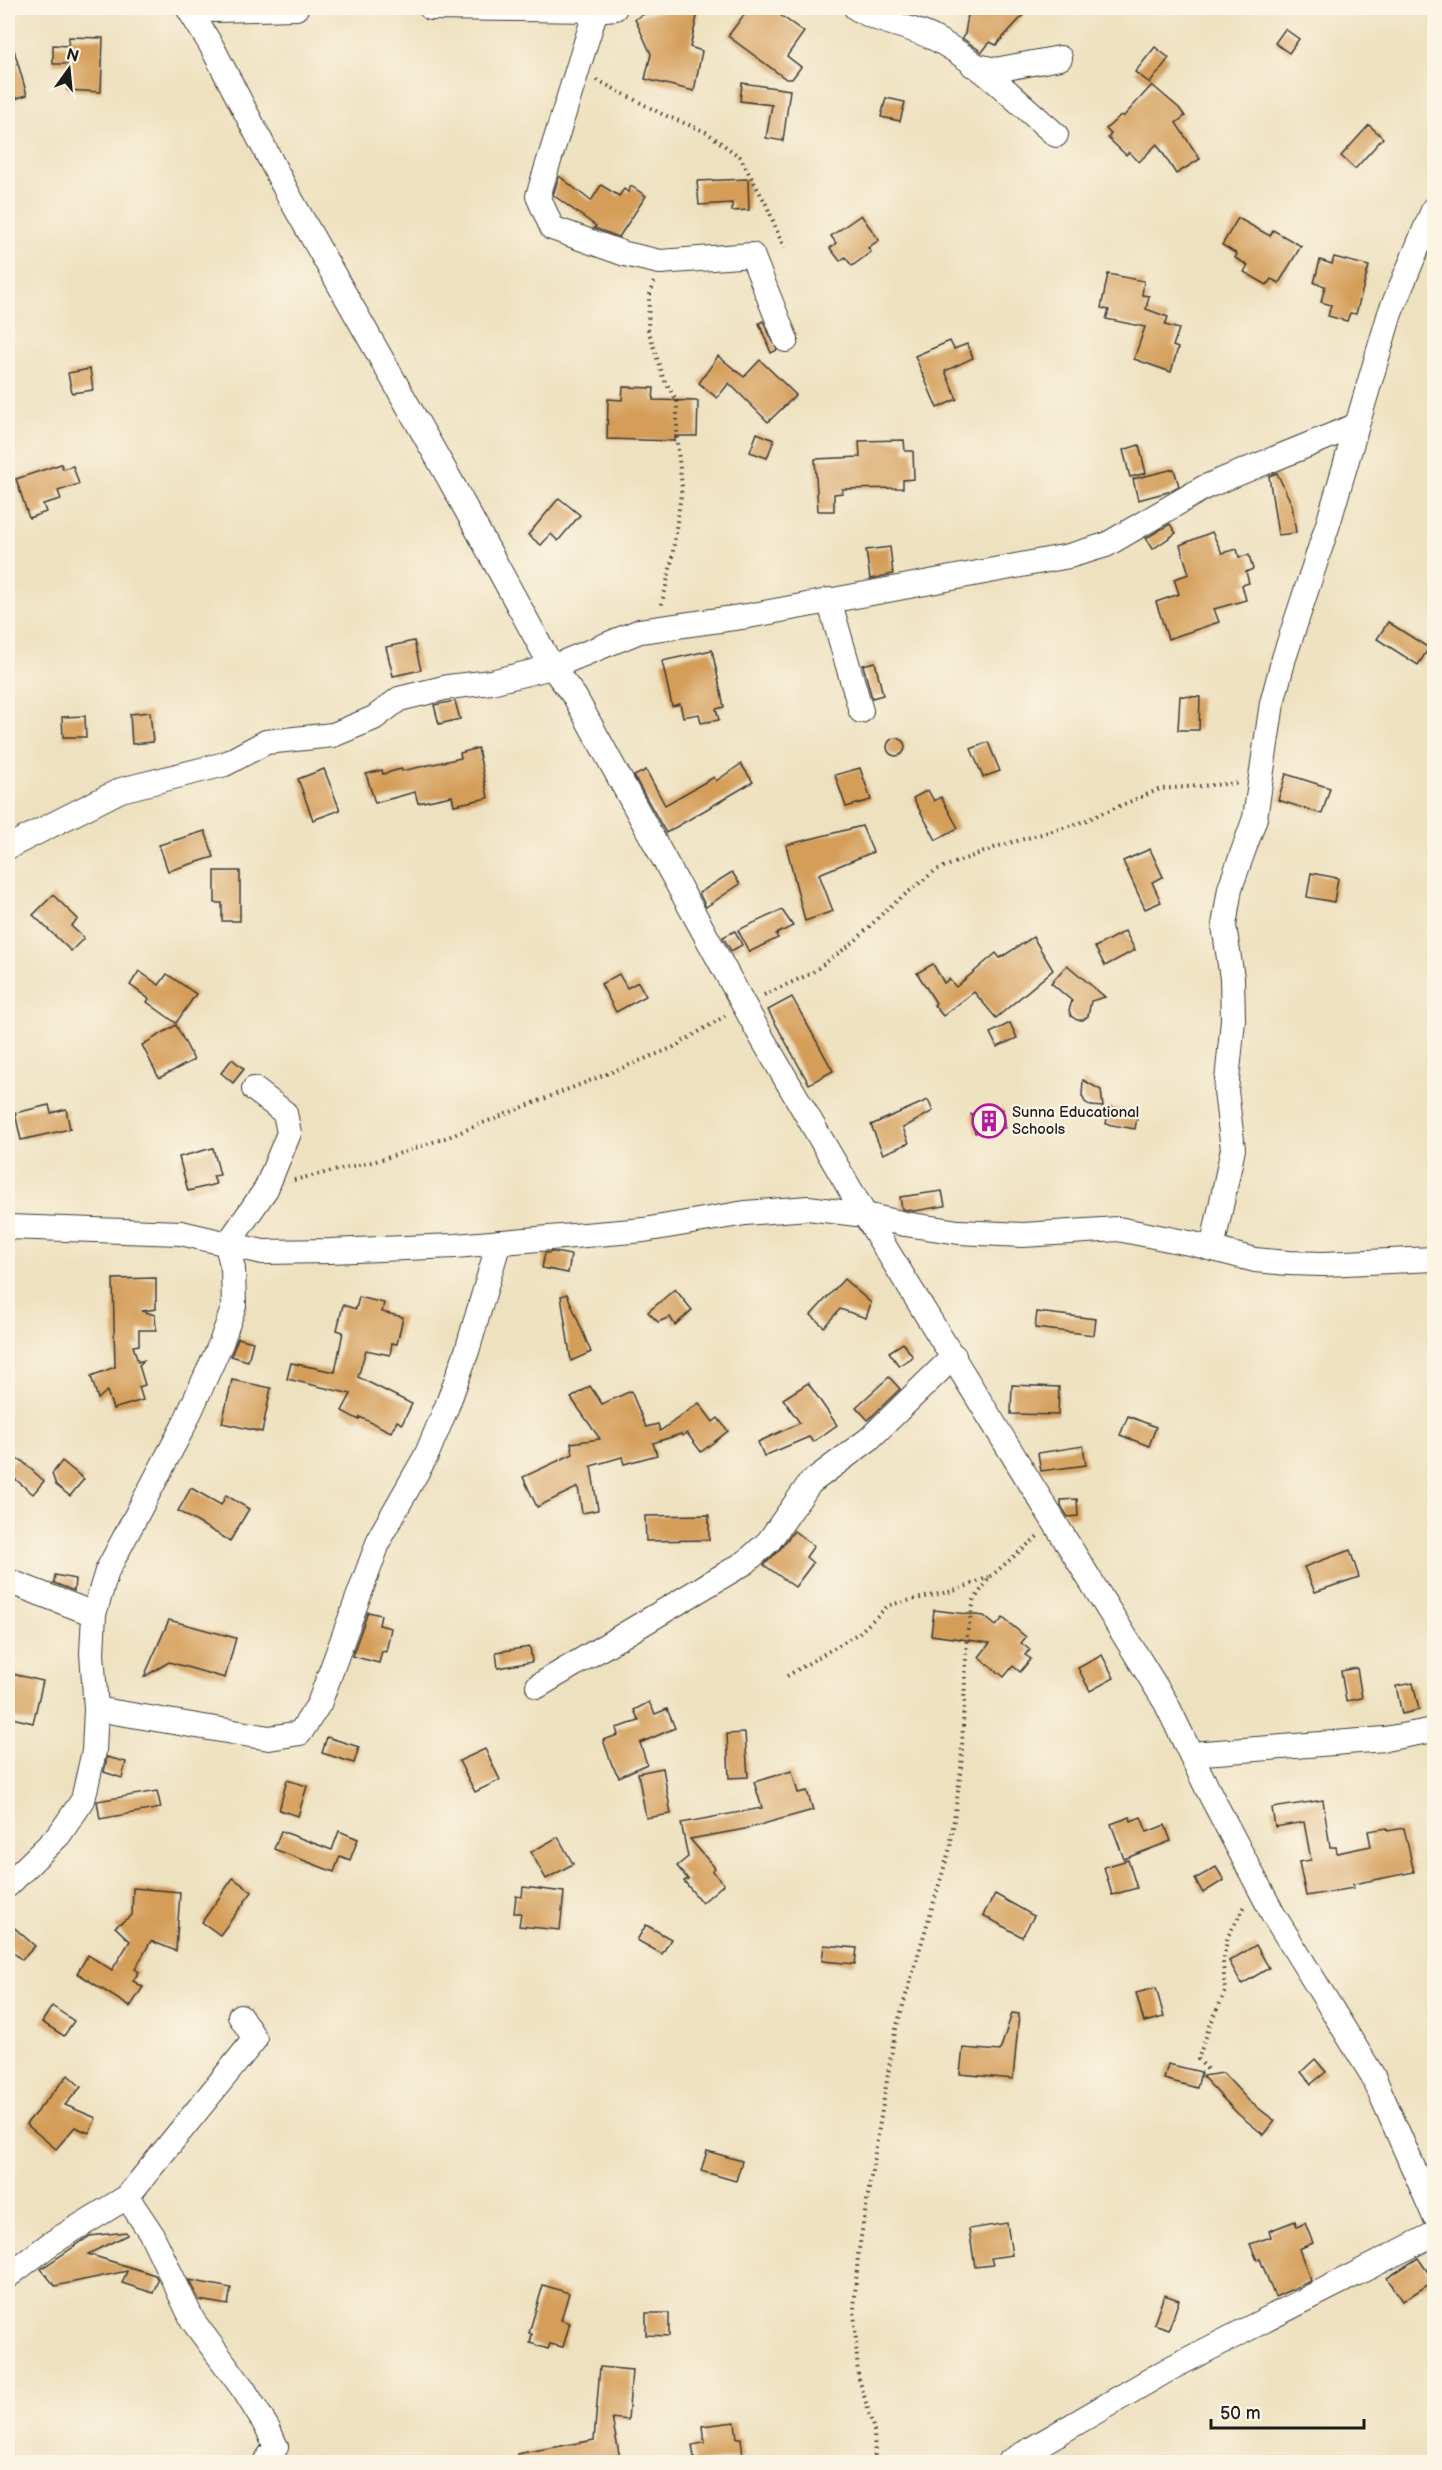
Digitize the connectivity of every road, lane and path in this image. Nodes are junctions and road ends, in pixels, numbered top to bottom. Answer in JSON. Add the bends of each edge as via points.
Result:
{"nodes":[{"id":1,"x":188,"y":8,"type":"edge"},
{"id":2,"x":289,"y":8,"type":"edge"},
{"id":3,"x":431,"y":8,"type":"edge"},
{"id":4,"x":856,"y":8,"type":"edge"},
{"id":5,"x":606,"y":9,"type":"edge"},
{"id":6,"x":1060,"y":58,"type":"dead end"},
{"id":7,"x":973,"y":65,"type":"junction"},
{"id":8,"x":579,"y":68,"type":"junction"},
{"id":9,"x":1056,"y":135,"type":"dead end"},
{"id":10,"x":1434,"y":208,"type":"edge"},
{"id":11,"x":784,"y":248,"type":"dead end"},
{"id":12,"x":660,"y":262,"type":"junction"},
{"id":13,"x":786,"y":340,"type":"dead end"},
{"id":14,"x":1357,"y":425,"type":"junction"},
{"id":15,"x":829,"y":600,"type":"junction"},
{"id":16,"x":657,"y":628,"type":"junction"},
{"id":17,"x":552,"y":667,"type":"junction"},
{"id":18,"x":861,"y":711,"type":"dead end"},
{"id":19,"x":1261,"y":781,"type":"junction"},
{"id":20,"x":8,"y":848,"type":"edge"},
{"id":21,"x":744,"y":1004,"type":"junction"},
{"id":22,"x":254,"y":1089,"type":"dead end"},
{"id":23,"x":266,"y":1189,"type":"junction"},
{"id":24,"x":865,"y":1215,"type":"junction"},
{"id":25,"x":8,"y":1227,"type":"edge"},
{"id":26,"x":499,"y":1242,"type":"junction"},
{"id":27,"x":227,"y":1245,"type":"junction"},
{"id":28,"x":1212,"y":1249,"type":"junction"},
{"id":29,"x":1434,"y":1259,"type":"edge"},
{"id":30,"x":954,"y":1356,"type":"junction"},
{"id":31,"x":1056,"y":1521,"type":"junction"},
{"id":32,"x":990,"y":1577,"type":"junction"},
{"id":33,"x":8,"y":1581,"type":"edge"},
{"id":34,"x":94,"y":1614,"type":"junction"},
{"id":35,"x":787,"y":1676,"type":"dead end"},
{"id":36,"x":538,"y":1686,"type":"dead end"},
{"id":37,"x":96,"y":1709,"type":"junction"},
{"id":38,"x":1434,"y":1730,"type":"edge"},
{"id":39,"x":1191,"y":1754,"type":"junction"},
{"id":40,"x":1255,"y":1880,"type":"junction"},
{"id":41,"x":8,"y":1885,"type":"edge"},
{"id":42,"x":240,"y":2016,"type":"dead end"},
{"id":43,"x":1207,"y":2068,"type":"dead end"},
{"id":44,"x":127,"y":2197,"type":"junction"},
{"id":45,"x":1434,"y":2215,"type":"edge"},
{"id":46,"x":1434,"y":2234,"type":"edge"},
{"id":47,"x":8,"y":2276,"type":"edge"},
{"id":48,"x":265,"y":2463,"type":"edge"},
{"id":49,"x":875,"y":2463,"type":"edge"},
{"id":50,"x":1009,"y":2463,"type":"edge"}],
"edges":[{"from":1,"to":2,"type":"street"},
{"from":1,"to":17,"type":"street"},
{"from":3,"to":5,"type":"street"},
{"from":4,"to":7,"type":"street","via":[[940,41]]},
{"from":5,"to":8,"type":"street"},
{"from":6,"to":7,"type":"street","via":[[995,70]]},
{"from":7,"to":9,"type":"street"},
{"from":8,"to":11,"type":"path","via":[[663,114],[706,132],[740,157]]},
{"from":8,"to":12,"type":"street","via":[[538,196],[552,228]]},
{"from":10,"to":14,"type":"street","via":[[1390,312]]},
{"from":12,"to":13,"type":"street","via":[[752,255]]},
{"from":12,"to":16,"type":"path","via":[[649,297],[648,329],[663,378],[677,401],[682,487]]},
{"from":14,"to":15,"type":"street","via":[[1205,487],[1096,548],[1002,570]]},
{"from":14,"to":19,"type":"street","via":[[1284,658],[1272,703]]},
{"from":15,"to":16,"type":"street"},
{"from":15,"to":18,"type":"street"},
{"from":16,"to":17,"type":"street","via":[[640,631]]},
{"from":17,"to":20,"type":"street","via":[[399,699],[374,718],[333,735],[266,742],[225,764],[121,790]]},
{"from":17,"to":21,"type":"street","via":[[575,697]]},
{"from":19,"to":21,"type":"path","via":[[1160,789],[1077,824],[999,846],[936,870],[887,909],[854,942],[810,974]]},
{"from":19,"to":28,"type":"street","via":[[1255,818],[1230,888],[1224,926],[1232,978],[1233,1020],[1226,1091],[1233,1149]]},
{"from":21,"to":23,"type":"path","via":[[672,1048],[448,1137],[380,1160],[308,1175]]},
{"from":21,"to":24,"type":"street"},
{"from":22,"to":23,"type":"street","via":[[285,1113],[289,1132]]},
{"from":23,"to":27,"type":"street"},
{"from":24,"to":26,"type":"street","via":[[798,1209],[745,1213],[644,1230]]},
{"from":24,"to":28,"type":"street","via":[[960,1232],[1023,1235],[1118,1229]]},
{"from":24,"to":30,"type":"street"},
{"from":25,"to":27,"type":"street","via":[[181,1233]]},
{"from":26,"to":27,"type":"street","via":[[264,1252]]},
{"from":26,"to":37,"type":"street","via":[[447,1406],[426,1456],[381,1535],[319,1704],[300,1733],[269,1738]]},
{"from":27,"to":34,"type":"street","via":[[233,1269],[234,1306],[221,1343],[183,1427],[107,1570]]},
{"from":28,"to":29,"type":"street","via":[[1255,1260],[1288,1263]]},
{"from":30,"to":31,"type":"street"},
{"from":30,"to":36,"type":"street","via":[[869,1439],[810,1483],[769,1541],[746,1562]]},
{"from":31,"to":32,"type":"path"},
{"from":31,"to":39,"type":"street","via":[[1166,1703]]},
{"from":32,"to":35,"type":"path","via":[[957,1590],[889,1605],[859,1633]]},
{"from":32,"to":49,"type":"path","via":[[974,1600],[967,1635],[961,1770],[950,1848],[896,2032],[858,2255],[854,2309],[858,2376],[874,2430]]},
{"from":33,"to":34,"type":"street"},
{"from":34,"to":37,"type":"street"},
{"from":37,"to":41,"type":"street","via":[[94,1751],[83,1800],[59,1835]]},
{"from":38,"to":39,"type":"street","via":[[1384,1739]]},
{"from":39,"to":40,"type":"street"},
{"from":40,"to":43,"type":"path","via":[[1228,1936],[1223,1961],[1225,1992],[1198,2060]]},
{"from":40,"to":45,"type":"street","via":[[1373,2076]]},
{"from":42,"to":44,"type":"street","via":[[255,2039]]},
{"from":44,"to":47,"type":"street"},
{"from":44,"to":48,"type":"street","via":[[151,2233],[193,2321],[268,2429],[276,2447]]},
{"from":46,"to":50,"type":"street","via":[[1171,2368]]}]}
